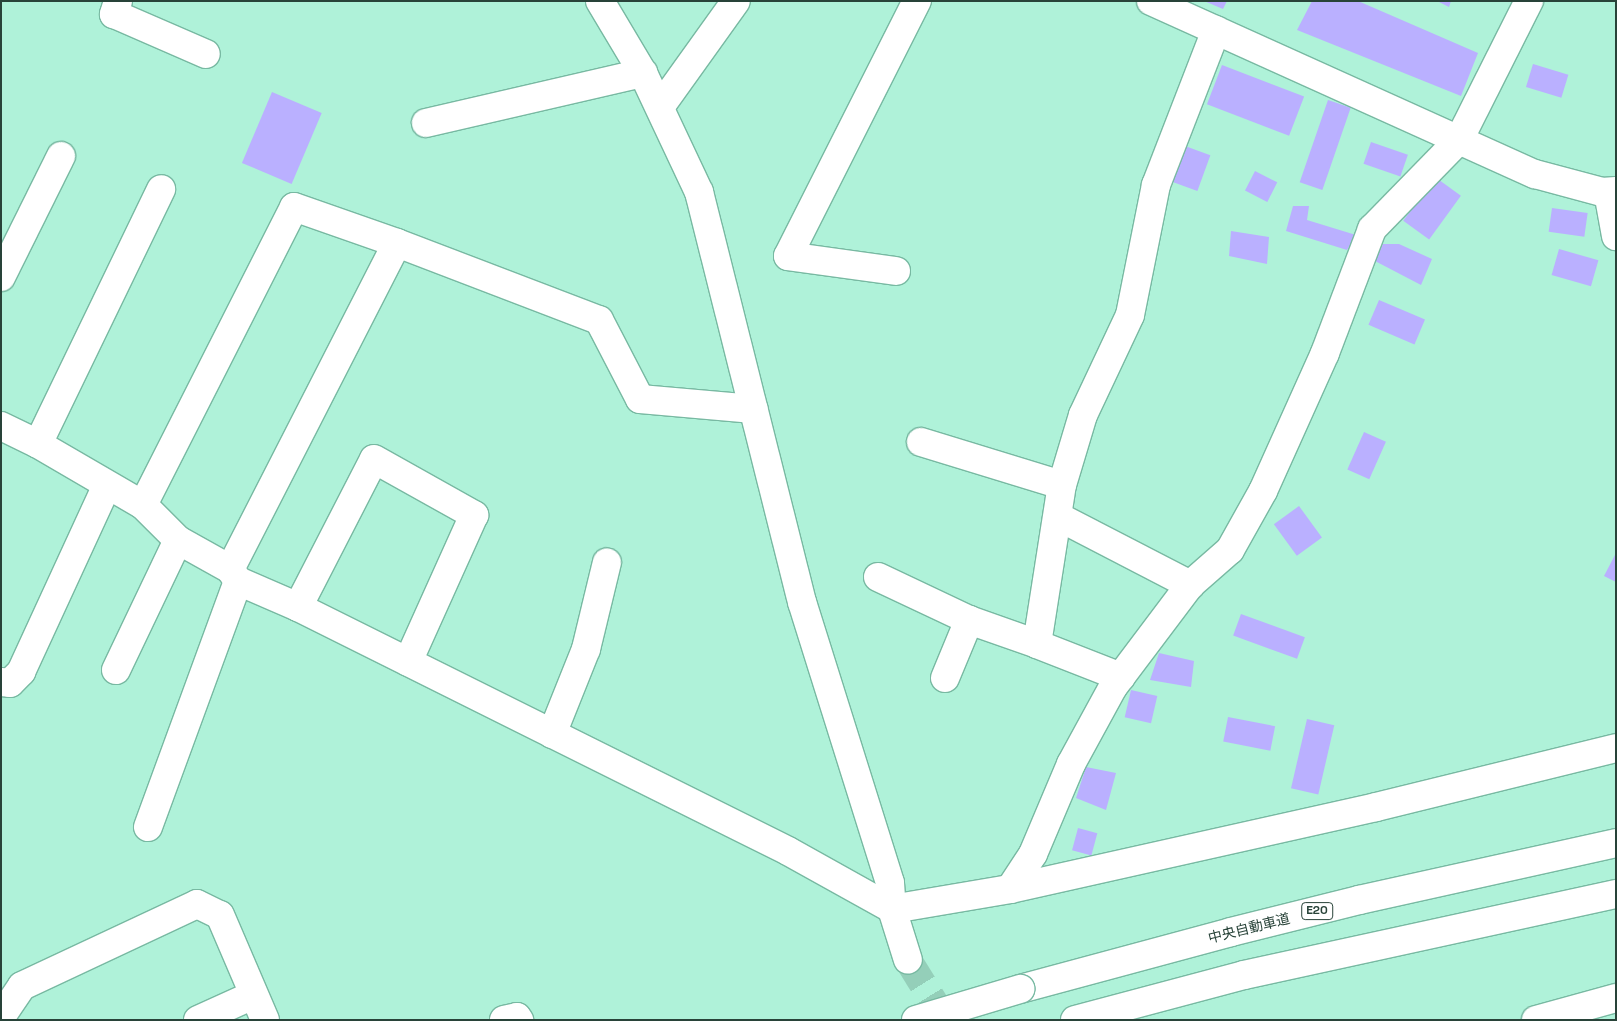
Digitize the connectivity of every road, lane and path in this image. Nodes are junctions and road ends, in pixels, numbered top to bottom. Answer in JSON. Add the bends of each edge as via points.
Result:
{"nodes":[{"id":1,"x":118,"y":1,"type":"edge"},
{"id":2,"x":600,"y":1,"type":"edge"},
{"id":3,"x":736,"y":1,"type":"edge"},
{"id":4,"x":917,"y":1,"type":"edge"},
{"id":5,"x":1529,"y":1,"type":"edge"},
{"id":6,"x":1161,"y":3,"type":"edge"},
{"id":7,"x":1216,"y":30,"type":"junction"},
{"id":8,"x":206,"y":54,"type":"dead end"},
{"id":9,"x":643,"y":73,"type":"junction"},
{"id":10,"x":660,"y":107,"type":"junction"},
{"id":11,"x":426,"y":124,"type":"dead end"},
{"id":12,"x":1459,"y":140,"type":"junction"},
{"id":13,"x":61,"y":156,"type":"dead end"},
{"id":14,"x":162,"y":190,"type":"dead end"},
{"id":15,"x":1612,"y":192,"type":"edge"},
{"id":16,"x":1616,"y":236,"type":"edge"},
{"id":17,"x":397,"y":243,"type":"junction"},
{"id":18,"x":896,"y":271,"type":"dead end"},
{"id":19,"x":1,"y":277,"type":"edge"},
{"id":20,"x":754,"y":410,"type":"junction"},
{"id":21,"x":1,"y":426,"type":"edge"},
{"id":22,"x":921,"y":442,"type":"dead end"},
{"id":23,"x":38,"y":444,"type":"junction"},
{"id":24,"x":107,"y":485,"type":"junction"},
{"id":25,"x":1062,"y":486,"type":"junction"},
{"id":26,"x":143,"y":505,"type":"junction"},
{"id":27,"x":1059,"y":517,"type":"junction"},
{"id":28,"x":178,"y":540,"type":"junction"},
{"id":29,"x":607,"y":562,"type":"dead end"},
{"id":30,"x":234,"y":575,"type":"junction"},
{"id":31,"x":878,"y":577,"type":"dead end"},
{"id":32,"x":1190,"y":585,"type":"junction"},
{"id":33,"x":298,"y":607,"type":"junction"},
{"id":34,"x":968,"y":620,"type":"junction"},
{"id":35,"x":1037,"y":644,"type":"junction"},
{"id":36,"x":408,"y":662,"type":"junction"},
{"id":37,"x":116,"y":670,"type":"dead end"},
{"id":38,"x":1121,"y":676,"type":"junction"},
{"id":39,"x":945,"y":678,"type":"dead end"},
{"id":40,"x":4,"y":687,"type":"edge"},
{"id":41,"x":552,"y":734,"type":"junction"},
{"id":42,"x":1616,"y":748,"type":"edge"},
{"id":43,"x":148,"y":827,"type":"dead end"},
{"id":44,"x":1616,"y":844,"type":"edge"},
{"id":45,"x":1010,"y":889,"type":"junction"},
{"id":46,"x":1616,"y":894,"type":"edge"},
{"id":47,"x":892,"y":909,"type":"junction"},
{"id":48,"x":908,"y":960,"type":"tunnel mouth"},
{"id":49,"x":253,"y":995,"type":"junction"},
{"id":50,"x":1610,"y":1006,"type":"edge"},
{"id":51,"x":1,"y":1017,"type":"edge"},
{"id":52,"x":198,"y":1020,"type":"edge"},
{"id":53,"x":265,"y":1020,"type":"edge"},
{"id":54,"x":504,"y":1020,"type":"edge"},
{"id":55,"x":518,"y":1020,"type":"edge"},
{"id":56,"x":916,"y":1020,"type":"edge"},
{"id":57,"x":1075,"y":1020,"type":"edge"},
{"id":58,"x":1536,"y":1020,"type":"edge"}],
"edges":[{"from":1,"to":8,"type":"main road","via":[[114,14]]},
{"from":2,"to":9,"type":"main road"},
{"from":3,"to":10,"type":"main road"},
{"from":4,"to":18,"type":"main road","via":[[788,256]]},
{"from":5,"to":12,"type":"main road"},
{"from":6,"to":7,"type":"main road"},
{"from":7,"to":12,"type":"main road"},
{"from":7,"to":25,"type":"main road","via":[[1156,184],[1130,315],[1083,415]]},
{"from":9,"to":10,"type":"main road"},
{"from":9,"to":11,"type":"main road"},
{"from":10,"to":20,"type":"main road","via":[[699,192]]},
{"from":12,"to":15,"type":"main road","via":[[1535,174]]},
{"from":12,"to":32,"type":"main road","via":[[1372,229],[1324,353],[1263,492],[1230,550]]},
{"from":13,"to":19,"type":"main road"},
{"from":14,"to":23,"type":"main road"},
{"from":15,"to":16,"type":"main road"},
{"from":17,"to":20,"type":"main road","via":[[599,320],[640,400]]},
{"from":17,"to":26,"type":"main road","via":[[294,207]]},
{"from":17,"to":30,"type":"main road"},
{"from":20,"to":47,"type":"main road","via":[[802,602],[890,883]]},
{"from":21,"to":23,"type":"main road"},
{"from":22,"to":25,"type":"main road"},
{"from":23,"to":24,"type":"main road"},
{"from":24,"to":26,"type":"main road"},
{"from":24,"to":40,"type":"main road","via":[[21,672]]},
{"from":25,"to":27,"type":"main road"},
{"from":26,"to":28,"type":"main road"},
{"from":27,"to":32,"type":"main road"},
{"from":27,"to":35,"type":"main road"},
{"from":28,"to":30,"type":"main road"},
{"from":28,"to":37,"type":"main road"},
{"from":29,"to":41,"type":"main road","via":[[586,649]]},
{"from":30,"to":33,"type":"main road"},
{"from":30,"to":43,"type":"main road"},
{"from":31,"to":34,"type":"main road"},
{"from":32,"to":38,"type":"main road"},
{"from":33,"to":36,"type":"main road"},
{"from":33,"to":36,"type":"main road","via":[[374,459],[474,515]]},
{"from":34,"to":35,"type":"main road"},
{"from":34,"to":39,"type":"main road"},
{"from":35,"to":38,"type":"main road"},
{"from":36,"to":41,"type":"main road"},
{"from":38,"to":45,"type":"main road","via":[[1071,764],[1033,854]]},
{"from":41,"to":47,"type":"main road","via":[[788,851]]},
{"from":42,"to":45,"type":"main road","via":[[1366,809]]},
{"from":44,"to":56,"type":"main road","name":"中央自動車道","number":"E20","bridge":true,"via":[[1359,900],[1020,989]]},
{"from":45,"to":47,"type":"main road"},
{"from":46,"to":57,"type":"main road","via":[[1244,976]]},
{"from":47,"to":48,"type":"main road"},
{"from":49,"to":51,"type":"main road","via":[[220,915],[197,904],[22,986]]},
{"from":49,"to":52,"type":"main road"},
{"from":49,"to":53,"type":"main road"},
{"from":50,"to":58,"type":"main road"},
{"from":54,"to":55,"type":"main road","via":[[517,1017]]}]}
